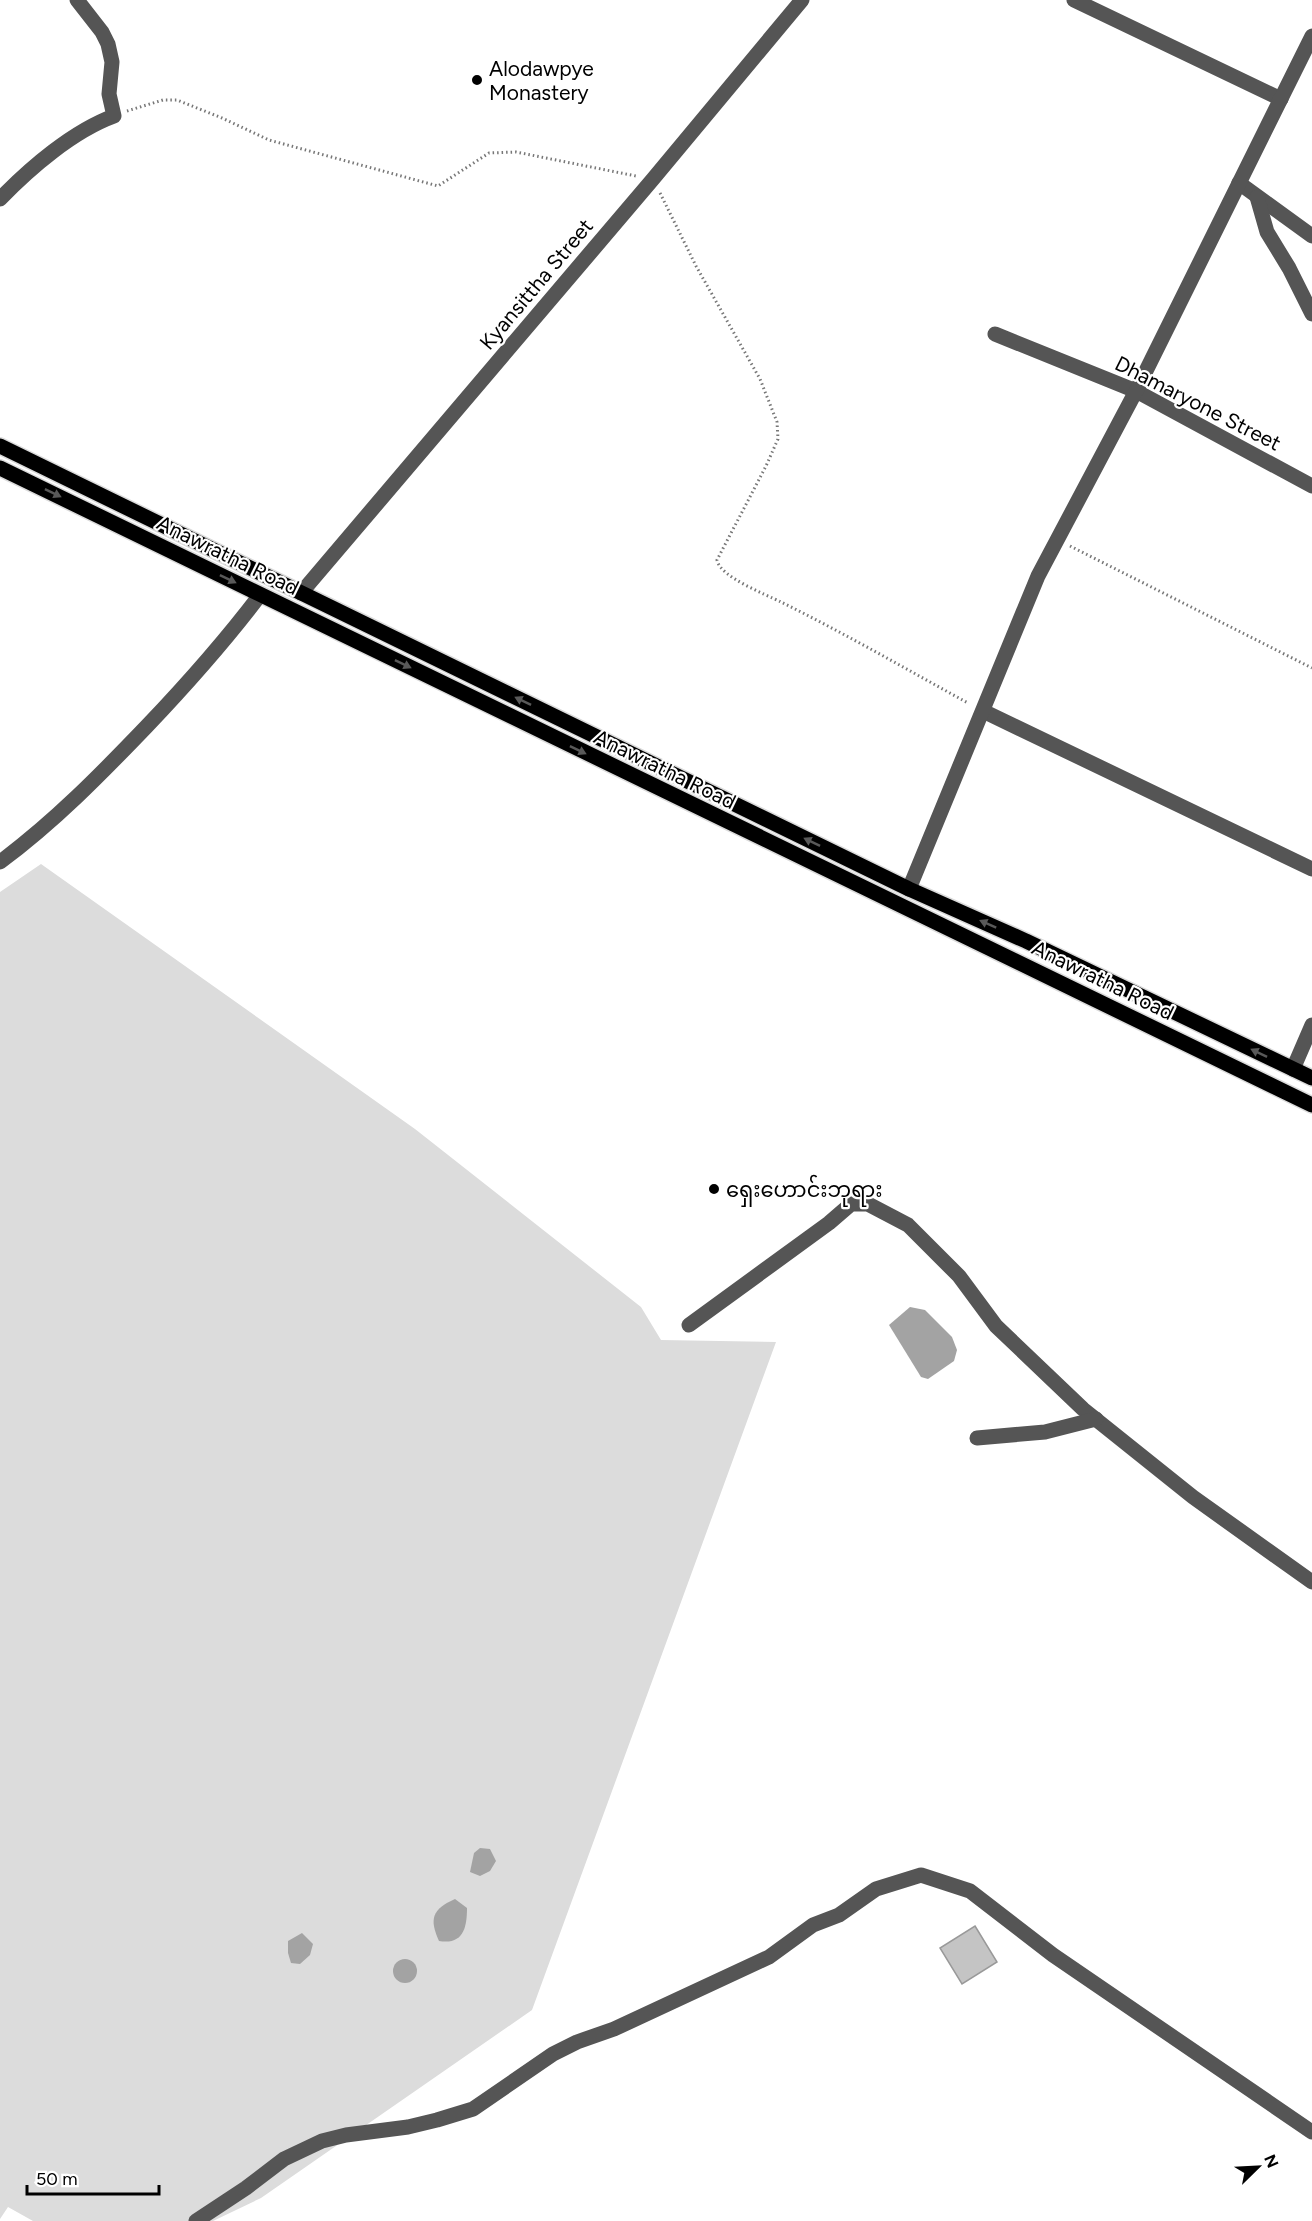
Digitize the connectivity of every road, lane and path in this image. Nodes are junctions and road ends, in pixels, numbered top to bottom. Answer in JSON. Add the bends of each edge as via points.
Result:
{"nodes":[{"id":1,"x":77,"y":0,"type":"edge"},
{"id":2,"x":801,"y":0,"type":"edge"},
{"id":3,"x":1074,"y":0,"type":"edge"},
{"id":4,"x":1312,"y":36,"type":"edge"},
{"id":5,"x":1281,"y":99,"type":"junction"},
{"id":6,"x":114,"y":116,"type":"junction"},
{"id":7,"x":653,"y":179,"type":"junction"},
{"id":8,"x":1239,"y":183,"type":"junction"},
{"id":9,"x":1257,"y":197,"type":"junction"},
{"id":10,"x":0,"y":199,"type":"edge"},
{"id":11,"x":1312,"y":236,"type":"edge"},
{"id":12,"x":1312,"y":314,"type":"edge"},
{"id":13,"x":995,"y":334,"type":"dead end"},
{"id":14,"x":1136,"y":391,"type":"junction"},
{"id":15,"x":0,"y":446,"type":"edge"},
{"id":16,"x":0,"y":468,"type":"edge"},
{"id":17,"x":1312,"y":486,"type":"edge"},
{"id":18,"x":1057,"y":540,"type":"junction"},
{"id":19,"x":301,"y":592,"type":"junction"},
{"id":20,"x":260,"y":595,"type":"junction"},
{"id":21,"x":289,"y":608,"type":"junction"},
{"id":22,"x":1312,"y":668,"type":"edge"},
{"id":23,"x":983,"y":711,"type":"junction"},
{"id":24,"x":547,"y":712,"type":"junction"},
{"id":25,"x":538,"y":731,"type":"junction"},
{"id":26,"x":706,"y":790,"type":"junction"},
{"id":27,"x":696,"y":807,"type":"junction"},
{"id":28,"x":0,"y":862,"type":"edge"},
{"id":29,"x":865,"y":868,"type":"junction"},
{"id":30,"x":1312,"y":869,"type":"edge"},
{"id":31,"x":855,"y":885,"type":"junction"},
{"id":32,"x":909,"y":889,"type":"junction"},
{"id":33,"x":1026,"y":941,"type":"junction"},
{"id":34,"x":1015,"y":960,"type":"junction"},
{"id":35,"x":1186,"y":1018,"type":"junction"},
{"id":36,"x":1312,"y":1025,"type":"edge"},
{"id":37,"x":1176,"y":1040,"type":"junction"},
{"id":38,"x":1293,"y":1070,"type":"junction"},
{"id":39,"x":1312,"y":1078,"type":"edge"},
{"id":40,"x":1312,"y":1106,"type":"edge"},
{"id":41,"x":689,"y":1325,"type":"dead end"},
{"id":42,"x":1096,"y":1419,"type":"junction"},
{"id":43,"x":977,"y":1438,"type":"dead end"},
{"id":44,"x":1312,"y":1582,"type":"edge"},
{"id":45,"x":1312,"y":2132,"type":"edge"},
{"id":46,"x":196,"y":2221,"type":"edge"}],
"edges":[{"from":1,"to":6,"type":"street","via":[[108,44],[112,62],[109,94]]},
{"from":2,"to":7,"type":"street","name":"Kyansittha Street"},
{"from":3,"to":5,"type":"street"},
{"from":4,"to":5,"type":"street"},
{"from":5,"to":8,"type":"street"},
{"from":6,"to":7,"type":"path","via":[[163,99],[177,100],[269,140],[438,186],[489,153],[516,152]]},
{"from":6,"to":10,"type":"street","via":[[82,132]]},
{"from":7,"to":19,"type":"street","name":"Kyansittha Street"},
{"from":7,"to":23,"type":"path","via":[[696,266],[760,379],[777,422],[778,439],[723,546],[717,560],[719,567]]},
{"from":8,"to":9,"type":"street"},
{"from":8,"to":14,"type":"street"},
{"from":9,"to":11,"type":"street"},
{"from":9,"to":12,"type":"street","via":[[1267,232]]},
{"from":13,"to":14,"type":"street","name":"Dhamaryone Street"},
{"from":14,"to":17,"type":"street","name":"Dhamaryone Street"},
{"from":14,"to":18,"type":"street"},
{"from":15,"to":19,"type":"main road","name":"Anawratha Road"},
{"from":16,"to":20,"type":"main road","name":"Anawratha Road","one_way":true},
{"from":18,"to":22,"type":"path"},
{"from":18,"to":23,"type":"street"},
{"from":19,"to":21,"type":"main road"},
{"from":24,"to":19,"type":"main road","name":"Anawratha Road","one_way":true},
{"from":20,"to":21,"type":"main road","name":"Anawratha Road"},
{"from":20,"to":28,"type":"street","via":[[199,671],[108,767]]},
{"from":21,"to":25,"type":"main road","name":"Anawratha Road","one_way":true},
{"from":23,"to":30,"type":"street"},
{"from":23,"to":32,"type":"street"},
{"from":24,"to":25,"type":"main road"},
{"from":24,"to":26,"type":"main road","name":"Anawratha Road"},
{"from":25,"to":27,"type":"main road","name":"Anawratha Road","one_way":true},
{"from":26,"to":27,"type":"main road"},
{"from":29,"to":26,"type":"main road","name":"Anawratha Road","one_way":true},
{"from":27,"to":31,"type":"main road","name":"Anawratha Road"},
{"from":29,"to":31,"type":"main road"},
{"from":29,"to":32,"type":"main road","name":"Anawratha Road"},
{"from":31,"to":34,"type":"main road","name":"Anawratha Road"},
{"from":33,"to":32,"type":"main road","name":"Anawratha Road","one_way":true},
{"from":33,"to":34,"type":"main road"},
{"from":33,"to":35,"type":"main road","name":"Anawratha Road"},
{"from":34,"to":37,"type":"main road","name":"Anawratha Road"},
{"from":35,"to":37,"type":"main road"},
{"from":38,"to":35,"type":"main road","name":"Anawratha Road","one_way":true},
{"from":36,"to":38,"type":"street"},
{"from":37,"to":40,"type":"main road","name":"Anawratha Road"},
{"from":38,"to":39,"type":"main road","name":"Anawratha Road"},
{"from":41,"to":42,"type":"street","via":[[851,1204],[868,1204],[908,1225],[959,1276],[996,1326]]},
{"from":42,"to":43,"type":"street","via":[[1045,1432]]},
{"from":42,"to":44,"type":"street","via":[[1193,1497]]},
{"from":45,"to":46,"type":"street","via":[[1053,1955],[969,1891],[921,1875],[876,1889],[839,1915],[813,1925],[769,1957],[553,2054],[473,2109],[418,2125],[322,2141],[284,2159]]}]}
